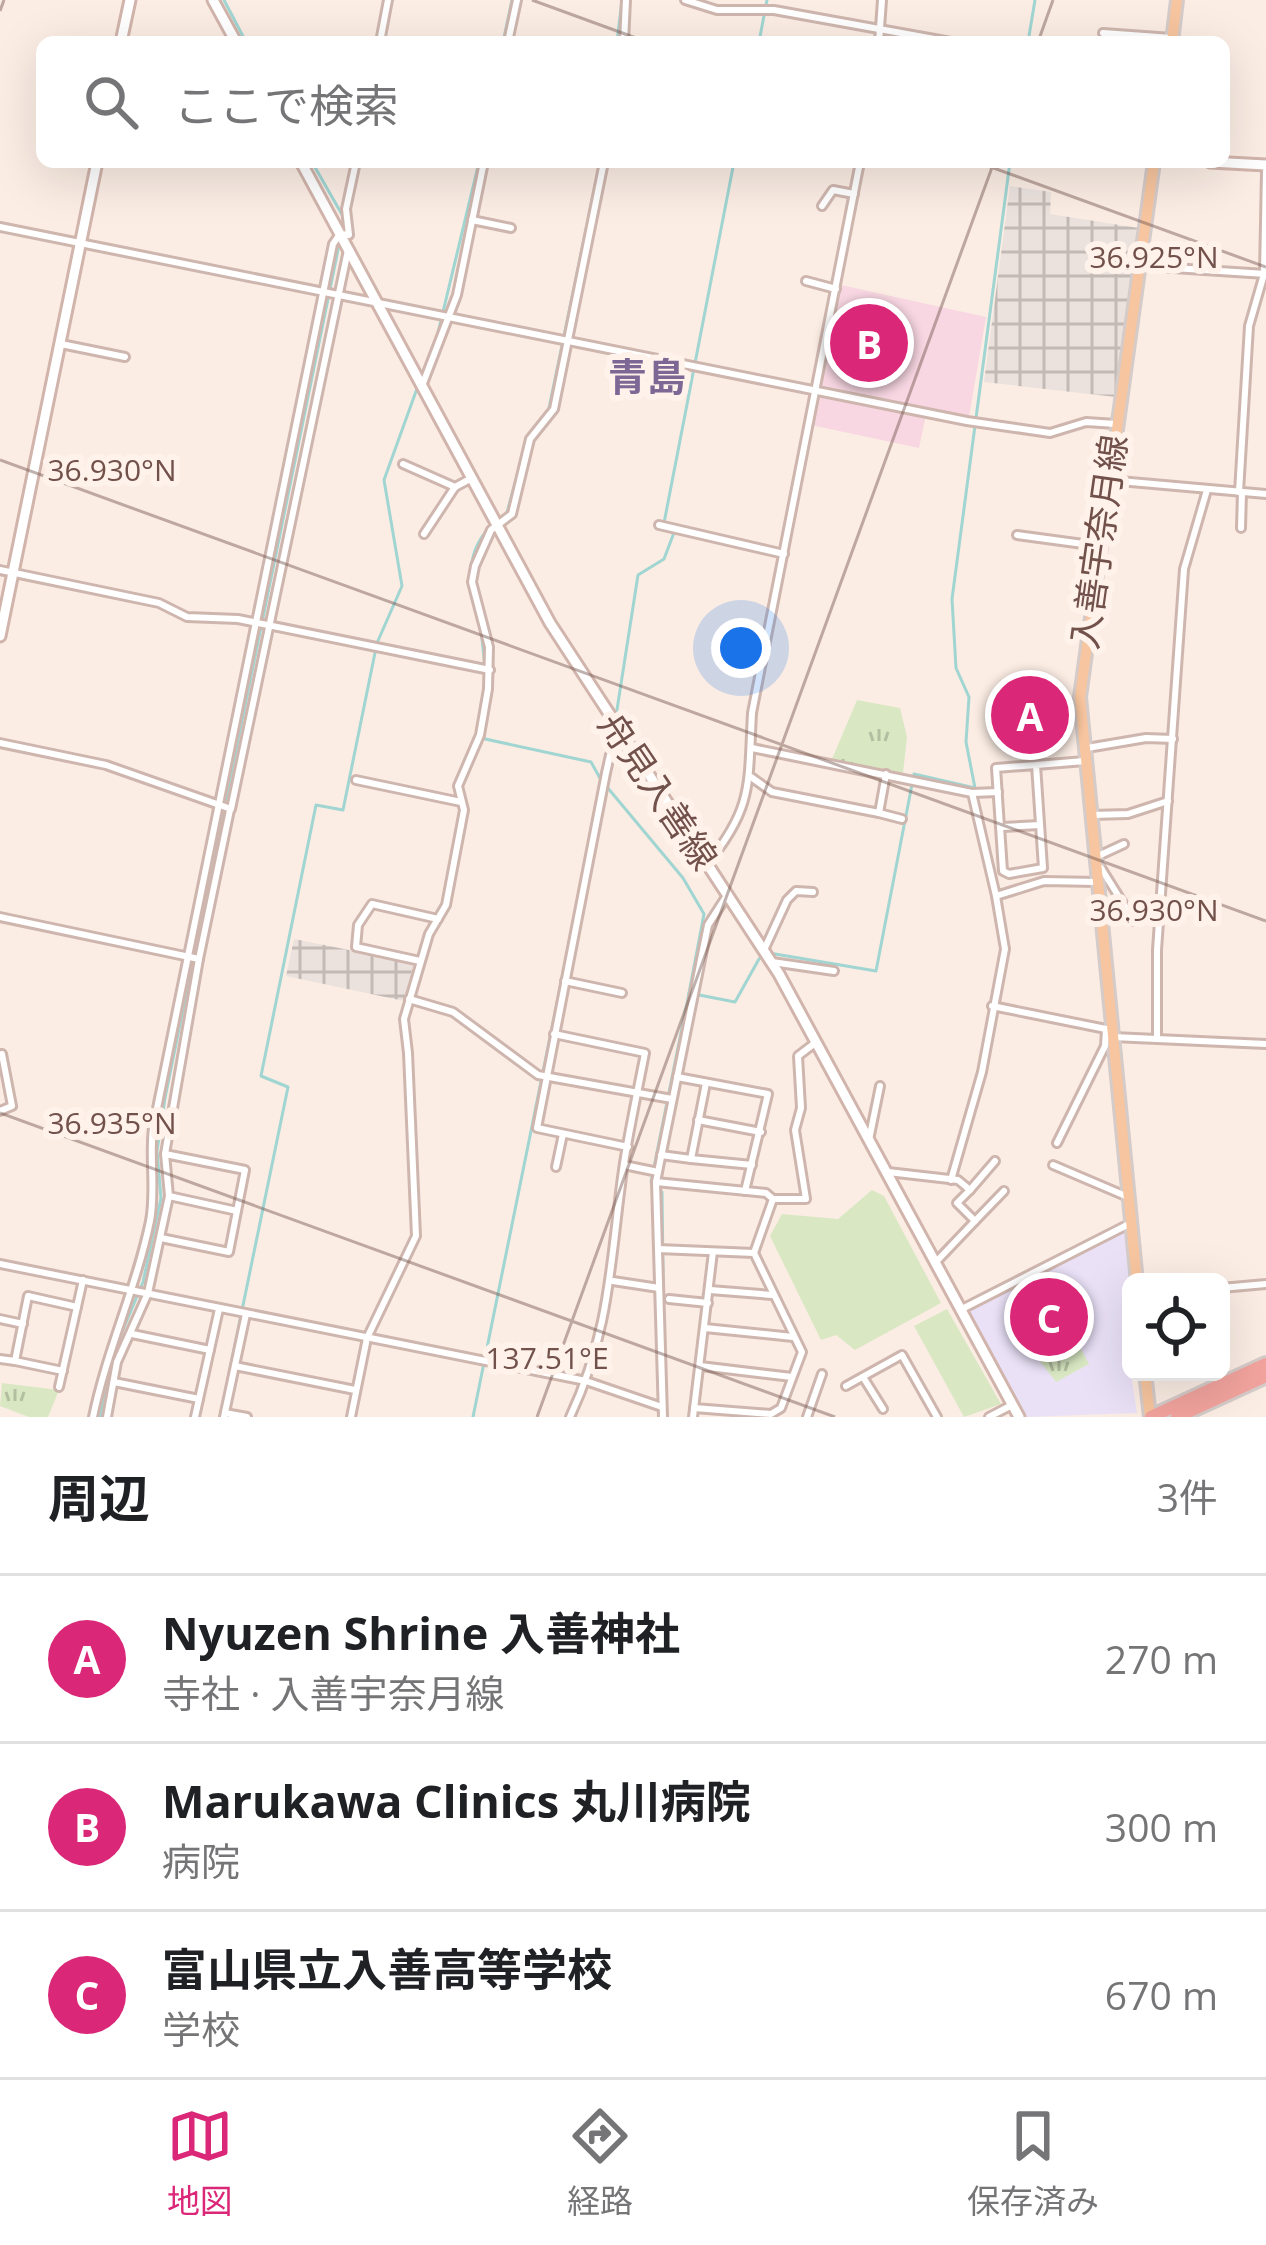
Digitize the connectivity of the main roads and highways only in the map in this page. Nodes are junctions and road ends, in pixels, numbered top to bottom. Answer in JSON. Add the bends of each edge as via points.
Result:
{"nodes":[{"id":1,"x":130,"y":0,"type":"edge"},
{"id":2,"x":213,"y":0,"type":"edge"},
{"id":3,"x":1178,"y":0,"type":"edge"},
{"id":4,"x":122,"y":36,"type":"edge"},
{"id":5,"x":233,"y":36,"type":"edge"},
{"id":6,"x":1173,"y":36,"type":"edge"},
{"id":7,"x":1230,"y":164,"type":"edge"},
{"id":8,"x":96,"y":168,"type":"edge"},
{"id":9,"x":304,"y":168,"type":"edge"},
{"id":10,"x":1153,"y":168,"type":"edge"},
{"id":11,"x":1266,"y":168,"type":"edge"},
{"id":12,"x":0,"y":636,"type":"edge"},
{"id":13,"x":1135,"y":1273,"type":"edge"},
{"id":14,"x":1266,"y":1364,"type":"edge"},
{"id":15,"x":1266,"y":1376,"type":"edge"},
{"id":16,"x":1146,"y":1381,"type":"edge"},
{"id":17,"x":1019,"y":1417,"type":"edge"},
{"id":18,"x":1150,"y":1417,"type":"edge"},
{"id":19,"x":1177,"y":1417,"type":"edge"}],
"edges":[{"from":1,"to":4,"type":"main road"},
{"from":2,"to":5,"type":"main road"},
{"from":3,"to":6,"type":"main road"},
{"from":7,"to":11,"type":"main road"},
{"from":8,"to":12,"type":"main road"},
{"from":9,"to":17,"type":"main road","name":"舟見入善線","via":[[497,527],[626,744],[772,962]]},
{"from":10,"to":13,"type":"main road","name":"入善宇奈月線","via":[[1081,665]]},
{"from":14,"to":18,"type":"highway"},
{"from":15,"to":19,"type":"highway"},
{"from":16,"to":18,"type":"main road"}]}
